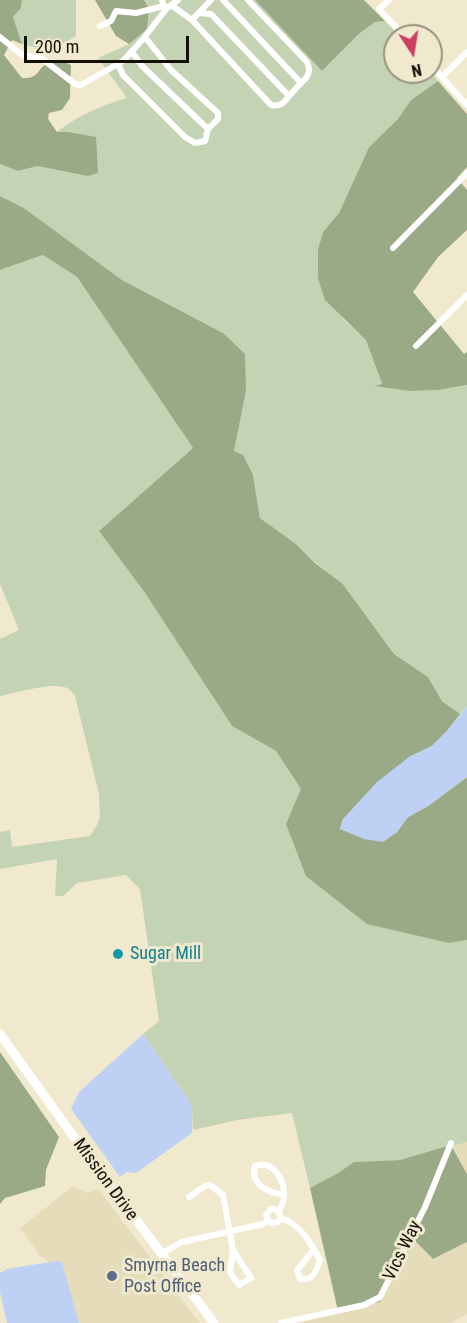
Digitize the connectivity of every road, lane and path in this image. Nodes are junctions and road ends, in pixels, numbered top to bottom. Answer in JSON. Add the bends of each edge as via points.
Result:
{"nodes":[{"id":1,"x":178,"y":0,"type":"edge"},
{"id":2,"x":223,"y":0,"type":"edge"},
{"id":3,"x":248,"y":0,"type":"edge"},
{"id":4,"x":389,"y":0,"type":"edge"},
{"id":5,"x":210,"y":1,"type":"edge"},
{"id":6,"x":166,"y":5,"type":"edge"},
{"id":7,"x":199,"y":12,"type":"junction"},
{"id":8,"x":211,"y":14,"type":"junction"},
{"id":9,"x":192,"y":20,"type":"junction"},
{"id":10,"x":393,"y":24,"type":"edge"},
{"id":11,"x":100,"y":26,"type":"dead end"},
{"id":12,"x":0,"y":37,"type":"edge"},
{"id":13,"x":145,"y":37,"type":"junction"},
{"id":14,"x":132,"y":52,"type":"junction"},
{"id":15,"x":467,"y":52,"type":"edge"},
{"id":16,"x":118,"y":64,"type":"junction"},
{"id":17,"x":443,"y":76,"type":"edge"},
{"id":18,"x":443,"y":78,"type":"edge"},
{"id":19,"x":301,"y":83,"type":"junction"},
{"id":20,"x":289,"y":96,"type":"junction"},
{"id":21,"x":467,"y":105,"type":"edge"},
{"id":22,"x":208,"y":129,"type":"junction"},
{"id":23,"x":467,"y":173,"type":"edge"},
{"id":24,"x":393,"y":248,"type":"dead end"},
{"id":25,"x":467,"y":295,"type":"edge"},
{"id":26,"x":416,"y":346,"type":"dead end"},
{"id":27,"x":1,"y":1037,"type":"edge"},
{"id":28,"x":451,"y":1143,"type":"dead end"},
{"id":29,"x":284,"y":1194,"type":"junction"},
{"id":30,"x":189,"y":1197,"type":"dead end"},
{"id":31,"x":280,"y":1214,"type":"junction"},
{"id":32,"x":268,"y":1221,"type":"junction"},
{"id":33,"x":229,"y":1232,"type":"junction"},
{"id":34,"x":314,"y":1249,"type":"junction"},
{"id":35,"x":233,"y":1250,"type":"junction"},
{"id":36,"x":160,"y":1254,"type":"junction"},
{"id":37,"x":312,"y":1316,"type":"junction"},
{"id":38,"x":214,"y":1323,"type":"edge"},
{"id":39,"x":281,"y":1323,"type":"edge"},
{"id":40,"x":317,"y":1323,"type":"edge"}],
"edges":[{"from":1,"to":6,"type":"street"},
{"from":2,"to":19,"type":"street"},
{"from":3,"to":19,"type":"street","via":[[308,62],[309,76]]},
{"from":4,"to":10,"type":"street","via":[[379,9]]},
{"from":5,"to":7,"type":"street"},
{"from":5,"to":8,"type":"street"},
{"from":6,"to":9,"type":"street"},
{"from":6,"to":11,"type":"street","via":[[136,13],[116,11],[111,21]]},
{"from":6,"to":13,"type":"street"},
{"from":7,"to":8,"type":"street"},
{"from":7,"to":9,"type":"street"},
{"from":8,"to":20,"type":"street"},
{"from":9,"to":20,"type":"street","via":[[271,105],[284,103]]},
{"from":12,"to":16,"type":"street","via":[[22,55],[41,58],[75,84]]},
{"from":13,"to":14,"type":"street"},
{"from":13,"to":22,"type":"street","via":[[171,70],[218,113],[218,119]]},
{"from":14,"to":16,"type":"street"},
{"from":14,"to":22,"type":"street"},
{"from":15,"to":17,"type":"street"},
{"from":16,"to":22,"type":"street","via":[[123,75],[185,137],[200,144]]},
{"from":18,"to":21,"type":"street"},
{"from":19,"to":20,"type":"street"},
{"from":23,"to":24,"type":"street"},
{"from":25,"to":26,"type":"street"},
{"from":27,"to":36,"type":"street","name":"Mission Drive"},
{"from":28,"to":37,"type":"street","name":"Vics Way","via":[[425,1207],[380,1297],[364,1305]]},
{"from":29,"to":29,"type":"street","via":[[276,1171],[264,1165],[255,1166],[254,1177],[260,1186]]},
{"from":29,"to":31,"type":"street"},
{"from":30,"to":33,"type":"street","via":[[210,1185],[219,1191]]},
{"from":31,"to":32,"type":"street","via":[[275,1223]]},
{"from":31,"to":32,"type":"street","via":[[273,1208],[269,1210]]},
{"from":31,"to":34,"type":"street","via":[[298,1227]]},
{"from":32,"to":33,"type":"street"},
{"from":33,"to":35,"type":"street"},
{"from":33,"to":36,"type":"street","via":[[182,1242]]},
{"from":34,"to":34,"type":"street","via":[[320,1260],[314,1276],[300,1279],[297,1270]]},
{"from":35,"to":35,"type":"street","via":[[251,1278],[238,1285],[230,1272]]},
{"from":36,"to":38,"type":"street","name":"Mission Drive"},
{"from":37,"to":39,"type":"street","name":"Vics Way"},
{"from":37,"to":40,"type":"street"}]}
